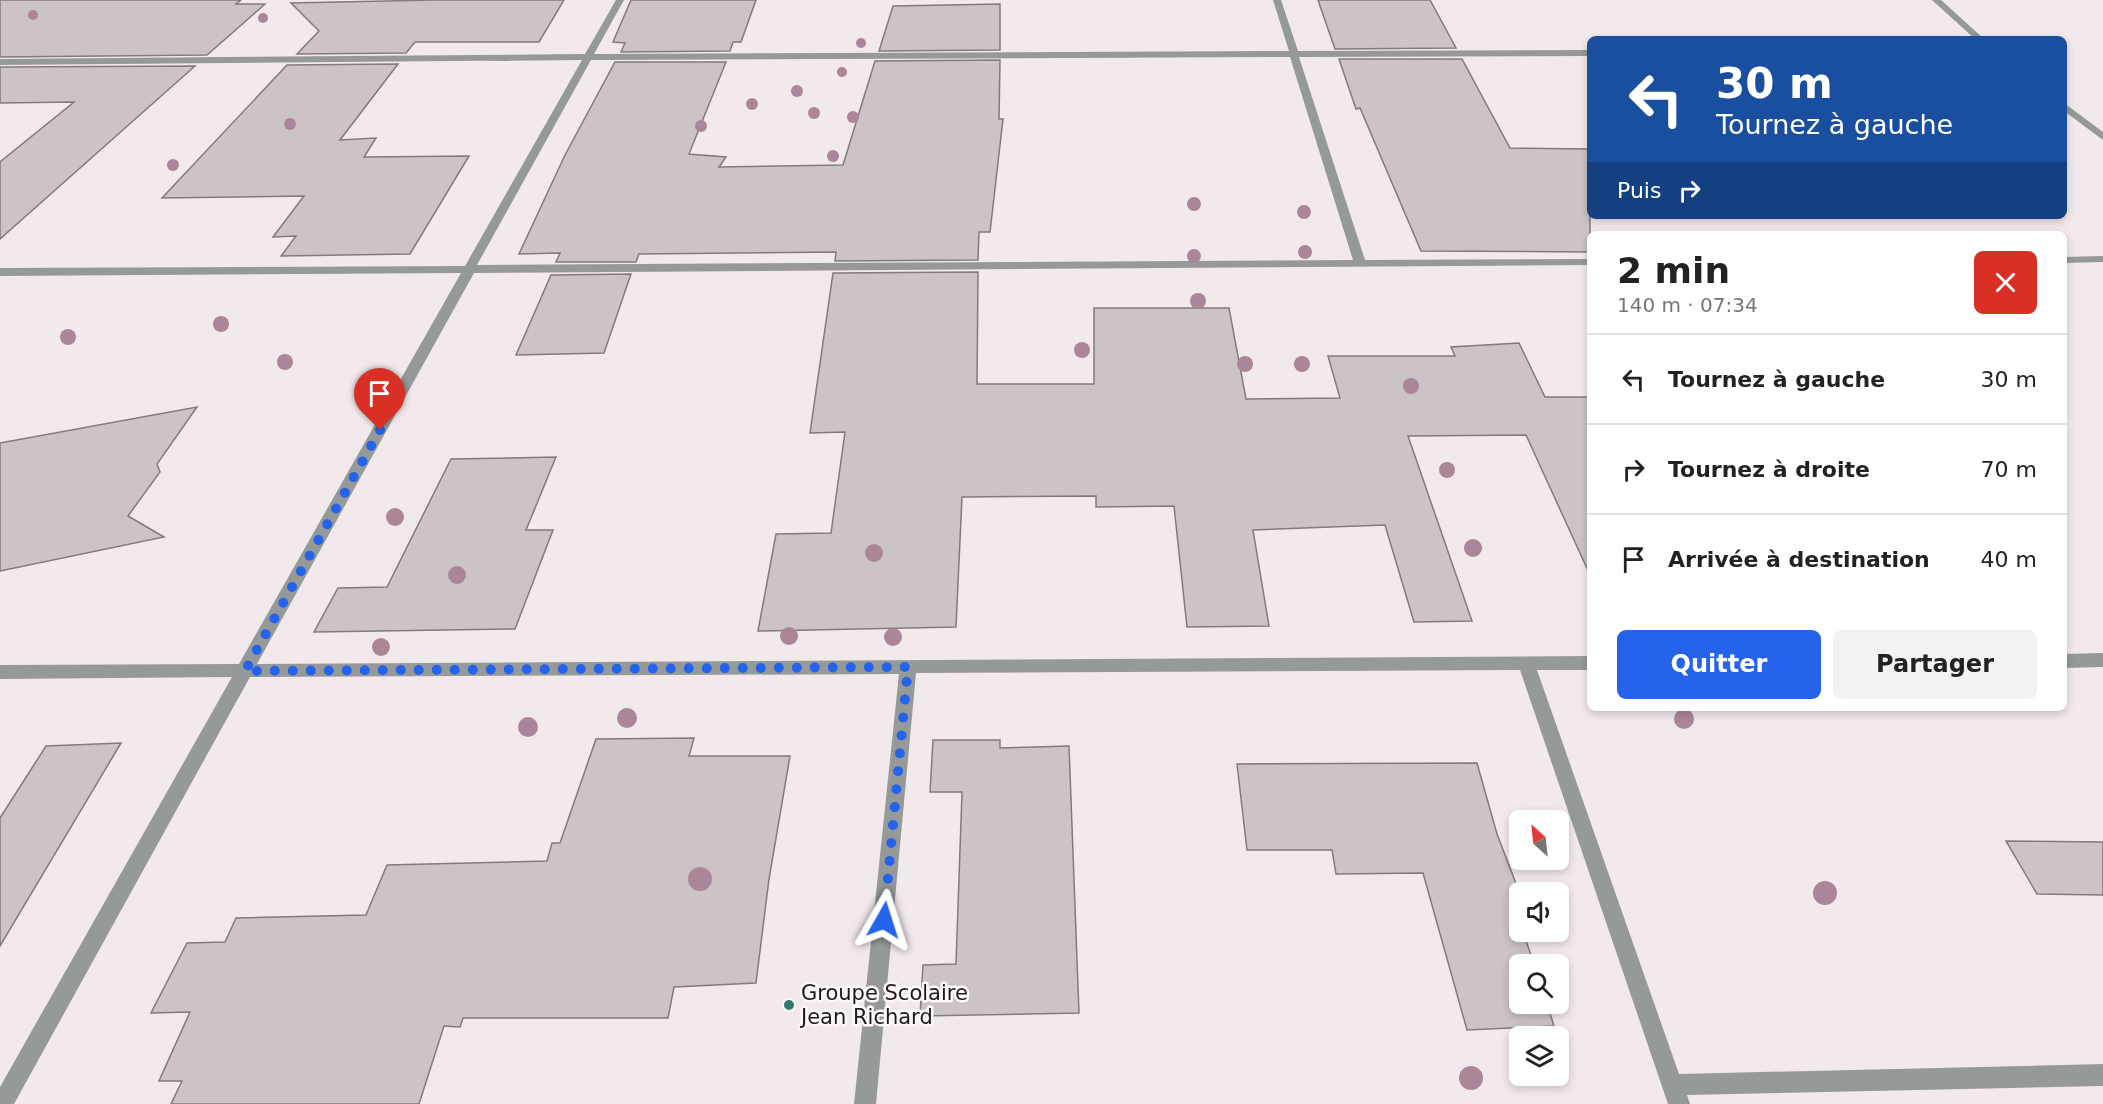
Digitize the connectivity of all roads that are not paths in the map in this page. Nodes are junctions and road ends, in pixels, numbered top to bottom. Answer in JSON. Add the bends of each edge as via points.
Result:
{"nodes":[{"id":1,"x":620,"y":0,"type":"edge"},
{"id":2,"x":1276,"y":0,"type":"edge"},
{"id":3,"x":1936,"y":0,"type":"edge"},
{"id":4,"x":1977,"y":36,"type":"edge"},
{"id":5,"x":1587,"y":53,"type":"edge"},
{"id":6,"x":1294,"y":54,"type":"junction"},
{"id":7,"x":588,"y":57,"type":"junction"},
{"id":8,"x":0,"y":62,"type":"edge"},
{"id":9,"x":2067,"y":108,"type":"edge"},
{"id":10,"x":2103,"y":137,"type":"edge"},
{"id":11,"x":2067,"y":260,"type":"edge"},
{"id":12,"x":1587,"y":262,"type":"edge"},
{"id":13,"x":2101,"y":262,"type":"edge"},
{"id":14,"x":1360,"y":264,"type":"junction"},
{"id":15,"x":469,"y":270,"type":"junction"},
{"id":16,"x":0,"y":273,"type":"edge"},
{"id":17,"x":2067,"y":660,"type":"edge"},
{"id":18,"x":2103,"y":660,"type":"edge"},
{"id":19,"x":1526,"y":663,"type":"junction"},
{"id":20,"x":1587,"y":663,"type":"edge"},
{"id":21,"x":908,"y":667,"type":"junction"},
{"id":22,"x":245,"y":671,"type":"junction"},
{"id":23,"x":0,"y":672,"type":"edge"},
{"id":24,"x":2103,"y":1075,"type":"edge"},
{"id":25,"x":1676,"y":1095,"type":"edge"},
{"id":26,"x":2,"y":1104,"type":"edge"},
{"id":27,"x":865,"y":1104,"type":"edge"}],
"edges":[{"from":1,"to":7,"type":"street"},
{"from":2,"to":6,"type":"street"},
{"from":3,"to":4,"type":"street"},
{"from":5,"to":6,"type":"street"},
{"from":6,"to":7,"type":"street"},
{"from":6,"to":14,"type":"street"},
{"from":7,"to":8,"type":"street"},
{"from":7,"to":15,"type":"street"},
{"from":9,"to":10,"type":"street"},
{"from":11,"to":13,"type":"street"},
{"from":12,"to":14,"type":"street"},
{"from":14,"to":15,"type":"street"},
{"from":15,"to":16,"type":"street"},
{"from":15,"to":22,"type":"street"},
{"from":17,"to":18,"type":"street"},
{"from":19,"to":20,"type":"street"},
{"from":19,"to":21,"type":"street"},
{"from":19,"to":25,"type":"street"},
{"from":21,"to":22,"type":"street"},
{"from":21,"to":27,"type":"street"},
{"from":22,"to":23,"type":"street"},
{"from":22,"to":26,"type":"street"},
{"from":24,"to":25,"type":"street"}]}
